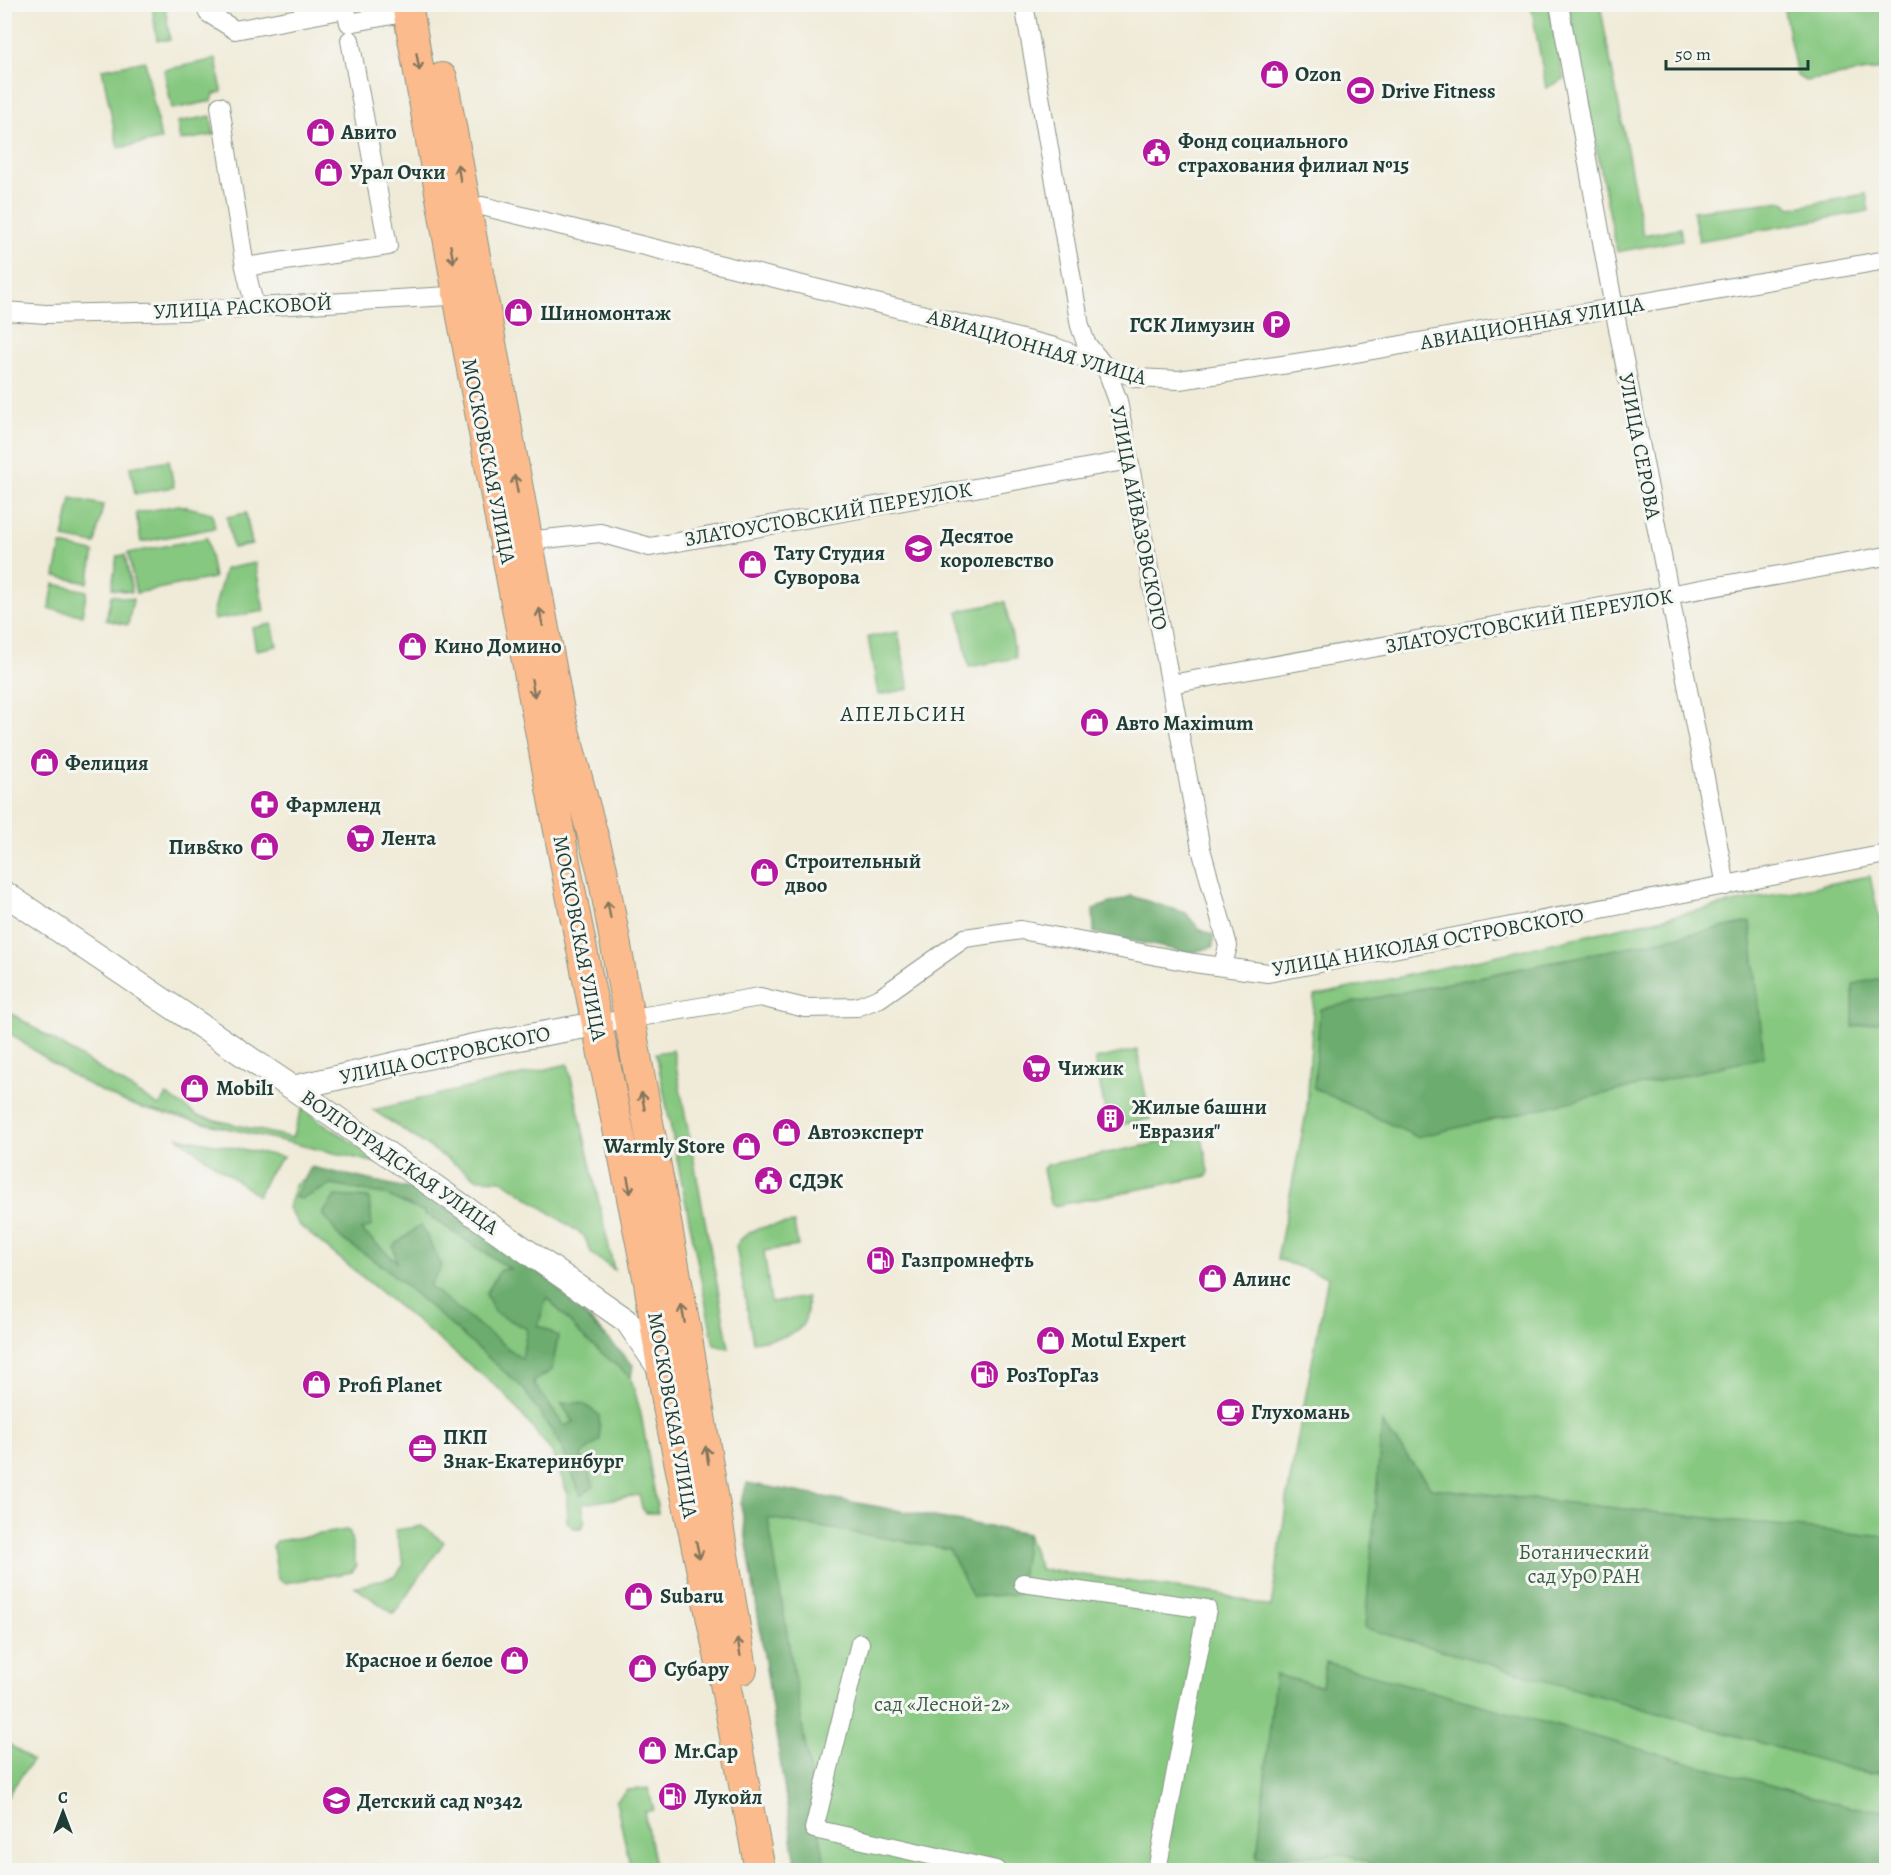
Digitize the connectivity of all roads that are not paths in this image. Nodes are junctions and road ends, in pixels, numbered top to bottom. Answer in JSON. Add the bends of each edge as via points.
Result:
{"nodes":[{"id":1,"x":206,"y":4,"type":"edge"},
{"id":2,"x":1024,"y":4,"type":"edge"},
{"id":3,"x":1559,"y":4,"type":"edge"},
{"id":4,"x":346,"y":7,"type":"edge"},
{"id":5,"x":415,"y":7,"type":"edge"},
{"id":6,"x":350,"y":40,"type":"dead end"},
{"id":7,"x":220,"y":106,"type":"dead end"},
{"id":8,"x":456,"y":217,"type":"junction"},
{"id":9,"x":1887,"y":260,"type":"edge"},
{"id":10,"x":245,"y":267,"type":"junction"},
{"id":11,"x":470,"y":295,"type":"junction"},
{"id":12,"x":255,"y":308,"type":"junction"},
{"id":13,"x":1614,"y":308,"type":"junction"},
{"id":14,"x":4,"y":311,"type":"edge"},
{"id":15,"x":1106,"y":368,"type":"junction"},
{"id":16,"x":1129,"y":460,"type":"junction"},
{"id":17,"x":527,"y":541,"type":"junction"},
{"id":18,"x":1887,"y":556,"type":"edge"},
{"id":19,"x":1669,"y":596,"type":"junction"},
{"id":20,"x":1171,"y":684,"type":"junction"},
{"id":21,"x":1887,"y":854,"type":"edge"},
{"id":22,"x":1726,"y":886,"type":"junction"},
{"id":23,"x":4,"y":893,"type":"edge"},
{"id":24,"x":1222,"y":965,"type":"junction"},
{"id":25,"x":627,"y":1019,"type":"junction"},
{"id":26,"x":597,"y":1024,"type":"junction"},
{"id":27,"x":293,"y":1088,"type":"junction"},
{"id":28,"x":693,"y":1371,"type":"junction"},
{"id":29,"x":662,"y":1372,"type":"junction"},
{"id":30,"x":1023,"y":1583,"type":"dead end"},
{"id":31,"x":860,"y":1643,"type":"dead end"},
{"id":32,"x":760,"y":1870,"type":"edge"},
{"id":33,"x":777,"y":1870,"type":"edge"},
{"id":34,"x":996,"y":1870,"type":"edge"},
{"id":35,"x":1157,"y":1870,"type":"edge"}],
"edges":[{"from":1,"to":4,"type":"street","via":[[208,13],[235,30],[302,21]]},
{"from":2,"to":15,"type":"street","name":"УЛИЦА АЙВАЗОВСКОГО","via":[[1080,326],[1086,343]]},
{"from":3,"to":13,"type":"street","name":"УЛИЦА СЕРОВА"},
{"from":4,"to":5,"type":"street","via":[[349,23]]},
{"from":5,"to":8,"type":"main road","name":"МОСКОВСКАЯ УЛИЦА"},
{"from":6,"to":10,"type":"street","via":[[388,246]]},
{"from":7,"to":10,"type":"street"},
{"from":8,"to":11,"type":"main road","name":"МОСКОВСКАЯ УЛИЦА"},
{"from":8,"to":15,"type":"street","name":"АВИАЦИОННАЯ УЛИЦА","via":[[482,206],[1055,347]]},
{"from":9,"to":13,"type":"street","name":"АВИАЦИОННАЯ УЛИЦА"},
{"from":10,"to":12,"type":"street"},
{"from":11,"to":12,"type":"street","name":"УЛИЦА РАСКОВОЙ"},
{"from":17,"to":11,"type":"main road","name":"МОСКОВСКАЯ УЛИЦА","one_way":true},
{"from":11,"to":26,"type":"main road","name":"МОСКОВСКАЯ УЛИЦА","one_way":true},
{"from":12,"to":14,"type":"street","name":"УЛИЦА РАСКОВОЙ","via":[[46,314]]},
{"from":13,"to":15,"type":"street","name":"АВИАЦИОННАЯ УЛИЦА","via":[[1215,376],[1152,380]]},
{"from":13,"to":19,"type":"street","name":"УЛИЦА СЕРОВА"},
{"from":15,"to":16,"type":"street","name":"УЛИЦА АЙВАЗОВСКОГО","via":[[1118,402]]},
{"from":16,"to":17,"type":"street","name":"ЗЛАТОУСТОВСКИЙ ПЕРЕУЛОК","via":[[650,547],[600,533]]},
{"from":16,"to":20,"type":"street","name":"УЛИЦА АЙВАЗОВСКОГО"},
{"from":25,"to":17,"type":"main road","name":"МОСКОВСКАЯ УЛИЦА","one_way":true,"via":[[602,869],[568,753]]},
{"from":18,"to":19,"type":"street","name":"ЗЛАТОУСТОВСКИЙ ПЕРЕУЛОК"},
{"from":19,"to":20,"type":"street","name":"ЗЛАТОУСТОВСКИЙ ПЕРЕУЛОК"},
{"from":19,"to":22,"type":"street","name":"УЛИЦА СЕРОВА"},
{"from":20,"to":24,"type":"street","name":"УЛИЦА АЙВАЗОВСКОГО","via":[[1201,849],[1228,946]]},
{"from":21,"to":22,"type":"street","name":"УЛИЦА НИКОЛАЯ ОСТРОВСКОГО"},
{"from":22,"to":24,"type":"street","name":"УЛИЦА НИКОЛАЯ ОСТРОВСКОГО","via":[[1268,973]]},
{"from":23,"to":27,"type":"street","name":"ВОЛГОГРАДСКАЯ УЛИЦА"},
{"from":24,"to":25,"type":"street","name":"УЛИЦА НИКОЛАЯ ОСТРОВСКОГО","via":[[1022,930],[965,938],[880,998],[857,1006],[805,1008],[760,997]]},
{"from":25,"to":26,"type":"street","name":"УЛИЦА НИКОЛАЯ ОСТРОВСКОГО"},
{"from":28,"to":25,"type":"main road","name":"МОСКОВСКАЯ УЛИЦА","one_way":true},
{"from":26,"to":27,"type":"street","name":"УЛИЦА ОСТРОВСКОГО","via":[[474,1046]]},
{"from":26,"to":29,"type":"main road","name":"МОСКОВСКАЯ УЛИЦА","one_way":true,"via":[[649,1282]]},
{"from":27,"to":29,"type":"street","name":"ВОЛГОГРАДСКАЯ УЛИЦА","via":[[627,1321]]},
{"from":28,"to":29,"type":"street"},
{"from":33,"to":28,"type":"main road","name":"МОСКОВСКАЯ УЛИЦА","one_way":true},
{"from":29,"to":32,"type":"main road","name":"МОСКОВСКАЯ УЛИЦА","one_way":true},
{"from":30,"to":35,"type":"street","via":[[1207,1609]]},
{"from":31,"to":34,"type":"street","via":[[814,1829]]}]}
